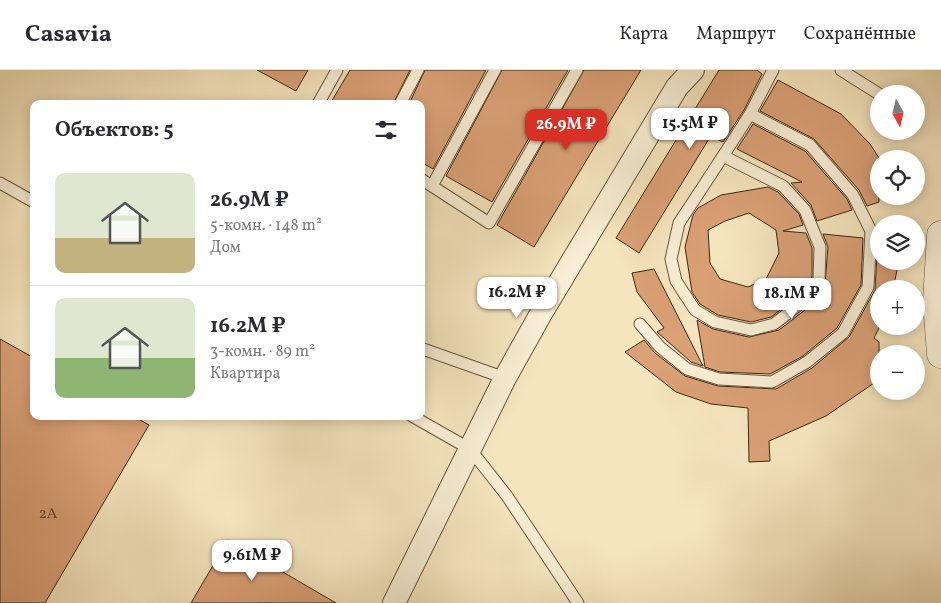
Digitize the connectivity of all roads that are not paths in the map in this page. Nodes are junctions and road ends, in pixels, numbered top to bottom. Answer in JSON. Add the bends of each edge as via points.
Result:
{"nodes":[{"id":1,"x":337,"y":70,"type":"edge"},
{"id":2,"x":418,"y":70,"type":"edge"},
{"id":3,"x":496,"y":70,"type":"edge"},
{"id":4,"x":577,"y":70,"type":"edge"},
{"id":5,"x":773,"y":70,"type":"edge"},
{"id":6,"x":842,"y":70,"type":"edge"},
{"id":7,"x":687,"y":72,"type":"edge"},
{"id":8,"x":870,"y":88,"type":"edge"},
{"id":9,"x":320,"y":100,"type":"edge"},
{"id":10,"x":402,"y":100,"type":"edge"},
{"id":11,"x":750,"y":114,"type":"junction"},
{"id":12,"x":723,"y":156,"type":"junction"},
{"id":13,"x":425,"y":182,"type":"edge"},
{"id":14,"x":0,"y":183,"type":"edge"},
{"id":15,"x":432,"y":186,"type":"junction"},
{"id":16,"x":30,"y":200,"type":"edge"},
{"id":17,"x":941,"y":235,"type":"edge"},
{"id":18,"x":640,"y":324,"type":"dead end"},
{"id":19,"x":425,"y":350,"type":"edge"},
{"id":20,"x":941,"y":354,"type":"edge"},
{"id":21,"x":506,"y":378,"type":"junction"},
{"id":22,"x":419,"y":420,"type":"edge"},
{"id":23,"x":470,"y":449,"type":"junction"},
{"id":24,"x":394,"y":603,"type":"edge"},
{"id":25,"x":578,"y":603,"type":"edge"}],
"edges":[{"from":1,"to":9,"type":"lane"},
{"from":2,"to":10,"type":"lane"},
{"from":3,"to":15,"type":"lane"},
{"from":4,"to":15,"type":"lane","via":[[489,224]]},
{"from":5,"to":11,"type":"lane"},
{"from":6,"to":8,"type":"lane"},
{"from":7,"to":21,"type":"street","via":[[543,310]]},
{"from":11,"to":12,"type":"lane"},
{"from":11,"to":18,"type":"lane","via":[[810,145],[853,195],[871,231],[868,287],[843,333],[807,362],[772,382],[718,379],[687,369],[660,347]]},
{"from":12,"to":12,"type":"lane","via":[[679,224],[671,259],[676,281],[695,310],[716,322],[752,330],[774,324],[800,304],[819,280],[820,247],[805,210],[783,186]]},
{"from":13,"to":15,"type":"lane"},
{"from":14,"to":16,"type":"lane"},
{"from":17,"to":20,"type":"street","via":[[937,302]]},
{"from":19,"to":21,"type":"lane"},
{"from":21,"to":23,"type":"street"},
{"from":22,"to":23,"type":"lane"},
{"from":23,"to":24,"type":"street"},
{"from":23,"to":25,"type":"lane","via":[[508,496]]}]}
